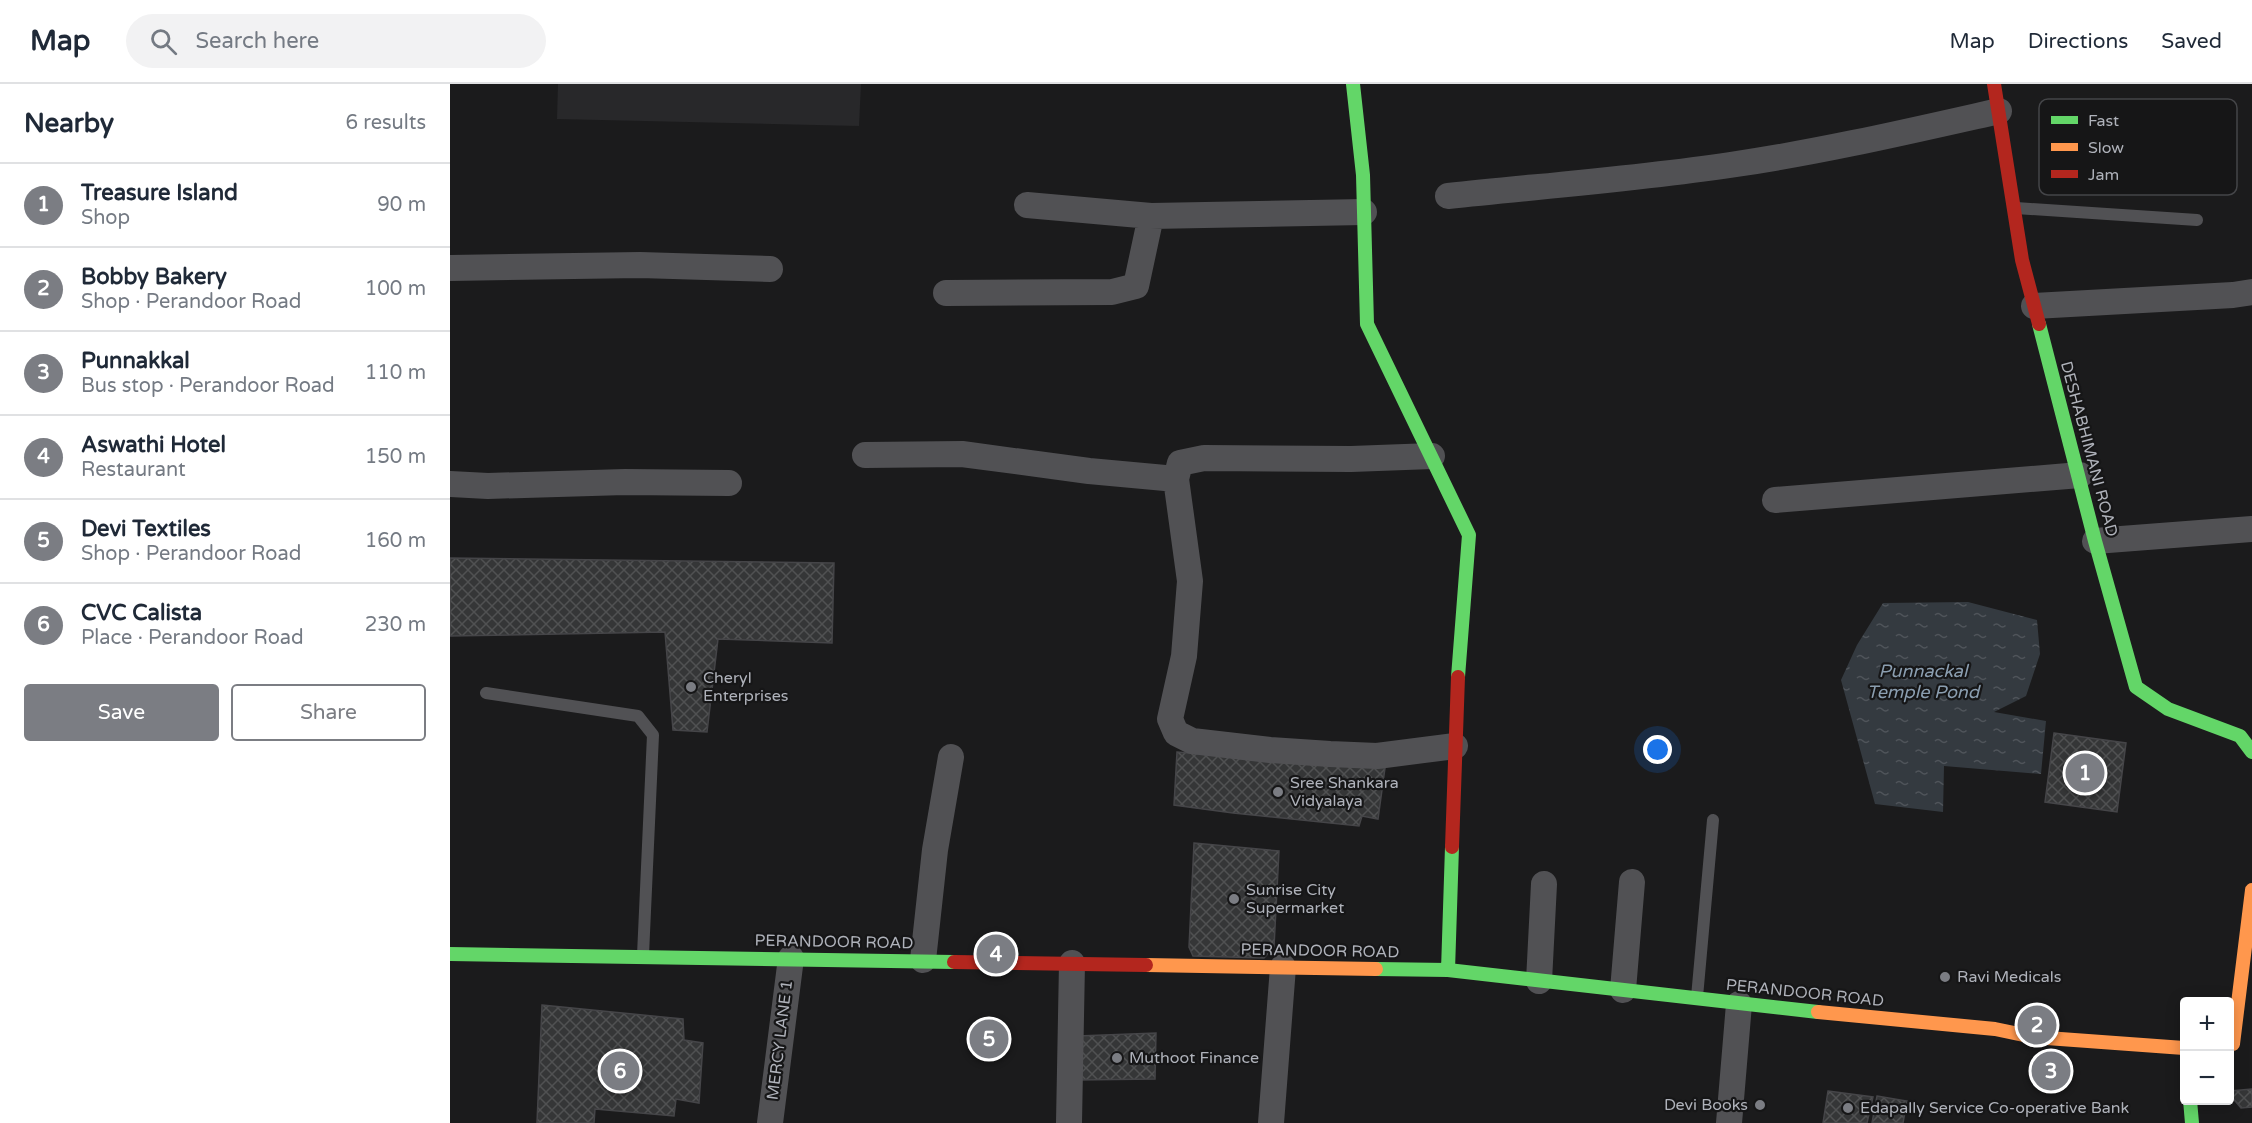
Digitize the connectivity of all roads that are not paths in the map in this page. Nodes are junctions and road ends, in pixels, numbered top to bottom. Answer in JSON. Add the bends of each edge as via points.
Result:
{"nodes":[{"id":1,"x":1353,"y":84,"type":"edge"},
{"id":2,"x":1994,"y":84,"type":"edge"},
{"id":3,"x":1999,"y":111,"type":"junction"},
{"id":4,"x":1448,"y":196,"type":"dead end"},
{"id":5,"x":1027,"y":205,"type":"dead end"},
{"id":6,"x":2014,"y":208,"type":"junction"},
{"id":7,"x":1364,"y":212,"type":"junction"},
{"id":8,"x":1151,"y":216,"type":"junction"},
{"id":9,"x":2197,"y":220,"type":"dead end"},
{"id":10,"x":450,"y":268,"type":"edge"},
{"id":11,"x":770,"y":269,"type":"dead end"},
{"id":12,"x":2252,"y":292,"type":"edge"},
{"id":13,"x":946,"y":293,"type":"dead end"},
{"id":14,"x":2034,"y":306,"type":"junction"},
{"id":15,"x":865,"y":455,"type":"dead end"},
{"id":16,"x":1432,"y":456,"type":"junction"},
{"id":17,"x":2080,"y":476,"type":"junction"},
{"id":18,"x":1176,"y":479,"type":"junction"},
{"id":19,"x":729,"y":483,"type":"dead end"},
{"id":20,"x":450,"y":484,"type":"edge"},
{"id":21,"x":1775,"y":500,"type":"dead end"},
{"id":22,"x":2252,"y":529,"type":"edge"},
{"id":23,"x":2095,"y":541,"type":"junction"},
{"id":24,"x":486,"y":693,"type":"dead end"},
{"id":25,"x":1455,"y":746,"type":"junction"},
{"id":26,"x":2252,"y":752,"type":"edge"},
{"id":27,"x":951,"y":757,"type":"dead end"},
{"id":28,"x":1713,"y":820,"type":"dead end"},
{"id":29,"x":1632,"y":882,"type":"dead end"},
{"id":30,"x":1544,"y":884,"type":"dead end"},
{"id":31,"x":2252,"y":890,"type":"edge"},
{"id":32,"x":450,"y":954,"type":"edge"},
{"id":33,"x":643,"y":956,"type":"junction"},
{"id":34,"x":791,"y":958,"type":"junction"},
{"id":35,"x":923,"y":960,"type":"junction"},
{"id":36,"x":1072,"y":963,"type":"junction"},
{"id":37,"x":1283,"y":967,"type":"junction"},
{"id":38,"x":1448,"y":970,"type":"junction"},
{"id":39,"x":1539,"y":981,"type":"junction"},
{"id":40,"x":1623,"y":990,"type":"junction"},
{"id":41,"x":1697,"y":999,"type":"junction"},
{"id":42,"x":1739,"y":1004,"type":"junction"},
{"id":43,"x":2235,"y":1044,"type":"edge"},
{"id":44,"x":2180,"y":1048,"type":"edge"},
{"id":45,"x":2190,"y":1105,"type":"edge"},
{"id":46,"x":770,"y":1123,"type":"edge"},
{"id":47,"x":1069,"y":1123,"type":"edge"},
{"id":48,"x":1271,"y":1123,"type":"edge"},
{"id":49,"x":1729,"y":1123,"type":"edge"},
{"id":50,"x":2192,"y":1123,"type":"edge"}],
"edges":[{"from":1,"to":7,"type":"street"},
{"from":2,"to":3,"type":"street","name":"DESHABHIMANI ROAD"},
{"from":3,"to":4,"type":"street","via":[[1732,165]]},
{"from":3,"to":6,"type":"street","name":"DESHABHIMANI ROAD"},
{"from":5,"to":8,"type":"street"},
{"from":6,"to":9,"type":"lane"},
{"from":6,"to":14,"type":"street","name":"DESHABHIMANI ROAD"},
{"from":7,"to":8,"type":"street"},
{"from":7,"to":16,"type":"street","via":[[1367,324]]},
{"from":8,"to":13,"type":"street","via":[[1136,286],[1112,292]]},
{"from":10,"to":11,"type":"street","via":[[640,265]]},
{"from":12,"to":14,"type":"street"},
{"from":14,"to":17,"type":"street","name":"DESHABHIMANI ROAD"},
{"from":15,"to":18,"type":"street","via":[[962,454]]},
{"from":16,"to":18,"type":"street","via":[[1204,458],[1180,463]]},
{"from":16,"to":25,"type":"street","via":[[1469,535]]},
{"from":17,"to":21,"type":"street"},
{"from":17,"to":23,"type":"street","name":"DESHABHIMANI ROAD"},
{"from":18,"to":25,"type":"street","via":[[1190,581],[1184,656],[1170,719],[1176,733],[1192,741],[1330,754],[1377,756]]},
{"from":19,"to":20,"type":"street"},
{"from":22,"to":23,"type":"street"},
{"from":23,"to":26,"type":"street","name":"DESHABHIMANI ROAD","via":[[2136,687],[2168,709],[2240,736]]},
{"from":24,"to":33,"type":"lane","via":[[638,716],[653,735]]},
{"from":25,"to":38,"type":"street"},
{"from":27,"to":35,"type":"street","via":[[935,850]]},
{"from":28,"to":41,"type":"lane"},
{"from":29,"to":40,"type":"street"},
{"from":30,"to":39,"type":"street"},
{"from":31,"to":43,"type":"street"},
{"from":32,"to":33,"type":"street","name":"PERANDOOR ROAD"},
{"from":33,"to":34,"type":"street","name":"PERANDOOR ROAD"},
{"from":34,"to":35,"type":"street","name":"PERANDOOR ROAD"},
{"from":34,"to":46,"type":"street","name":"MERCY LANE 1"},
{"from":35,"to":36,"type":"street","name":"PERANDOOR ROAD"},
{"from":36,"to":37,"type":"street","name":"PERANDOOR ROAD"},
{"from":36,"to":47,"type":"street"},
{"from":37,"to":38,"type":"street","name":"PERANDOOR ROAD"},
{"from":37,"to":48,"type":"street"},
{"from":38,"to":39,"type":"street","name":"PERANDOOR ROAD"},
{"from":39,"to":40,"type":"street","name":"PERANDOOR ROAD"},
{"from":40,"to":41,"type":"street","name":"PERANDOOR ROAD"},
{"from":41,"to":42,"type":"street","name":"PERANDOOR ROAD"},
{"from":42,"to":44,"type":"street","name":"PERANDOOR ROAD","via":[[1995,1029],[2033,1037]]},
{"from":42,"to":49,"type":"street"},
{"from":45,"to":50,"type":"street"}]}
